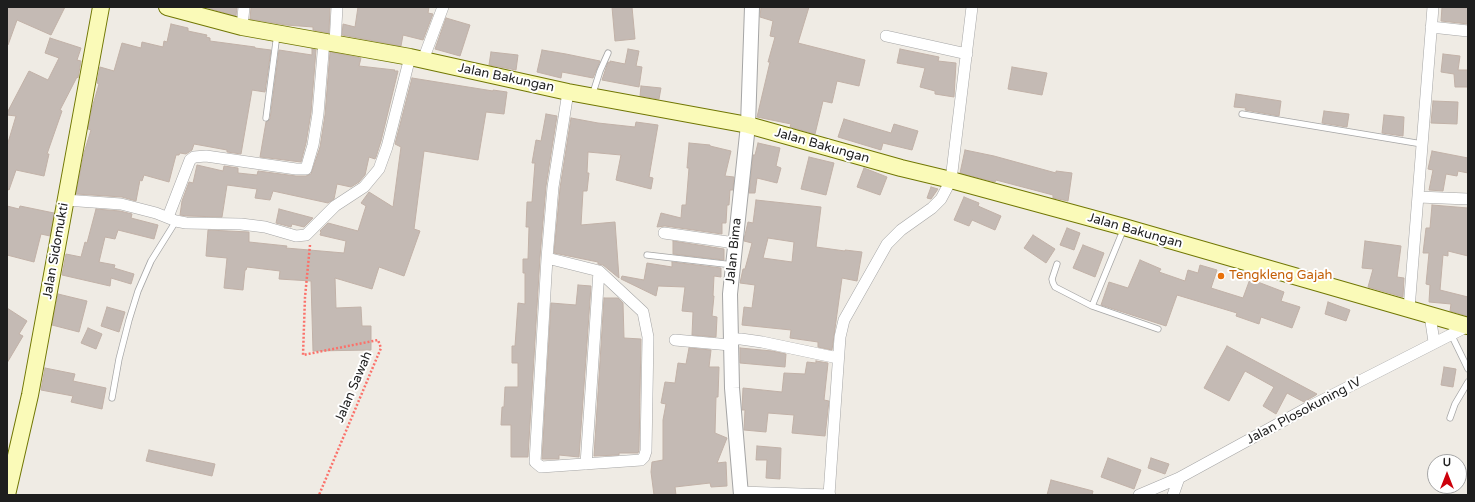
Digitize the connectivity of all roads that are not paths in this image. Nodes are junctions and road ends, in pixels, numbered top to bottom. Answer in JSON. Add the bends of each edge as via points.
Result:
{"nodes":[{"id":1,"x":101,"y":7,"type":"edge"},
{"id":2,"x":167,"y":7,"type":"edge"},
{"id":3,"x":244,"y":7,"type":"edge"},
{"id":4,"x":337,"y":7,"type":"edge"},
{"id":5,"x":443,"y":7,"type":"edge"},
{"id":6,"x":752,"y":7,"type":"edge"},
{"id":7,"x":972,"y":7,"type":"edge"},
{"id":8,"x":1433,"y":7,"type":"edge"},
{"id":9,"x":242,"y":27,"type":"junction"},
{"id":10,"x":1431,"y":27,"type":"junction"},
{"id":11,"x":1468,"y":31,"type":"edge"},
{"id":12,"x":277,"y":33,"type":"junction"},
{"id":13,"x":886,"y":36,"type":"dead end"},
{"id":14,"x":329,"y":42,"type":"junction"},
{"id":15,"x":608,"y":53,"type":"dead end"},
{"id":16,"x":966,"y":54,"type":"junction"},
{"id":17,"x":417,"y":59,"type":"junction"},
{"id":18,"x":568,"y":92,"type":"junction"},
{"id":19,"x":592,"y":96,"type":"junction"},
{"id":20,"x":1242,"y":114,"type":"dead end"},
{"id":21,"x":266,"y":118,"type":"dead end"},
{"id":22,"x":748,"y":125,"type":"junction"},
{"id":23,"x":1422,"y":144,"type":"junction"},
{"id":24,"x":951,"y":180,"type":"junction"},
{"id":25,"x":1418,"y":197,"type":"junction"},
{"id":26,"x":1468,"y":199,"type":"edge"},
{"id":27,"x":65,"y":200,"type":"junction"},
{"id":28,"x":172,"y":219,"type":"junction"},
{"id":29,"x":1124,"y":227,"type":"junction"},
{"id":30,"x":664,"y":233,"type":"dead end"},
{"id":31,"x":735,"y":243,"type":"junction"},
{"id":32,"x":647,"y":255,"type":"dead end"},
{"id":33,"x":547,"y":258,"type":"junction"},
{"id":34,"x":1057,"y":264,"type":"dead end"},
{"id":35,"x":733,"y":265,"type":"junction"},
{"id":36,"x":599,"y":271,"type":"junction"},
{"id":37,"x":1092,"y":306,"type":"junction"},
{"id":38,"x":1409,"y":309,"type":"junction"},
{"id":39,"x":1430,"y":315,"type":"junction"},
{"id":40,"x":1468,"y":326,"type":"edge"},
{"id":41,"x":1158,"y":329,"type":"dead end"},
{"id":42,"x":1451,"y":334,"type":"junction"},
{"id":43,"x":676,"y":340,"type":"dead end"},
{"id":44,"x":730,"y":342,"type":"junction"},
{"id":45,"x":1434,"y":342,"type":"junction"},
{"id":46,"x":838,"y":358,"type":"junction"},
{"id":47,"x":1468,"y":369,"type":"edge"},
{"id":48,"x":1468,"y":382,"type":"edge"},
{"id":49,"x":112,"y":398,"type":"dead end"},
{"id":50,"x":1450,"y":418,"type":"dead end"},
{"id":51,"x":586,"y":464,"type":"junction"},
{"id":52,"x":9,"y":474,"type":"edge"},
{"id":53,"x":1179,"y":478,"type":"junction"},
{"id":54,"x":741,"y":493,"type":"edge"},
{"id":55,"x":7,"y":495,"type":"edge"},
{"id":56,"x":830,"y":495,"type":"edge"},
{"id":57,"x":1139,"y":495,"type":"edge"},
{"id":58,"x":1173,"y":495,"type":"edge"}],
"edges":[{"from":1,"to":27,"type":"main road","name":"Jalan Sidomukti"},
{"from":2,"to":9,"type":"main road","name":"Jalan Bakungan"},
{"from":3,"to":9,"type":"street"},
{"from":4,"to":14,"type":"street"},
{"from":5,"to":17,"type":"street"},
{"from":6,"to":22,"type":"street","name":"Jalan Bima"},
{"from":7,"to":16,"type":"street"},
{"from":8,"to":10,"type":"street"},
{"from":9,"to":12,"type":"main road","name":"Jalan Bakungan"},
{"from":10,"to":11,"type":"street"},
{"from":10,"to":23,"type":"street"},
{"from":12,"to":14,"type":"main road","name":"Jalan Bakungan"},
{"from":12,"to":21,"type":"lane"},
{"from":13,"to":16,"type":"street"},
{"from":14,"to":17,"type":"main road","name":"Jalan Bakungan"},
{"from":14,"to":28,"type":"street","via":[[313,145],[306,169],[296,170],[206,156],[194,157],[190,160]]},
{"from":15,"to":19,"type":"lane"},
{"from":16,"to":24,"type":"street"},
{"from":17,"to":18,"type":"main road","name":"Jalan Bakungan"},
{"from":17,"to":28,"type":"street","via":[[379,169],[364,187],[335,206],[306,235],[296,236],[265,227],[241,224],[204,224]]},
{"from":18,"to":19,"type":"main road","name":"Jalan Bakungan"},
{"from":18,"to":33,"type":"street"},
{"from":19,"to":22,"type":"main road","name":"Jalan Bakungan"},
{"from":20,"to":23,"type":"lane"},
{"from":22,"to":24,"type":"main road","name":"Jalan Bakungan"},
{"from":22,"to":31,"type":"street","name":"Jalan Bima"},
{"from":23,"to":25,"type":"street"},
{"from":24,"to":29,"type":"main road","name":"Jalan Bakungan"},
{"from":24,"to":46,"type":"street","via":[[941,199],[887,244],[844,320]]},
{"from":25,"to":26,"type":"street"},
{"from":25,"to":38,"type":"street"},
{"from":27,"to":28,"type":"street","via":[[121,204]]},
{"from":27,"to":52,"type":"main road","name":"Jalan Sidomukti","via":[[30,395]]},
{"from":28,"to":49,"type":"lane","via":[[138,291],[122,346]]},
{"from":29,"to":37,"type":"lane"},
{"from":29,"to":38,"type":"main road","name":"Jalan Bakungan"},
{"from":30,"to":31,"type":"street"},
{"from":31,"to":35,"type":"street","name":"Jalan Bima"},
{"from":32,"to":35,"type":"lane"},
{"from":33,"to":36,"type":"street"},
{"from":33,"to":51,"type":"street","via":[[535,462],[541,467]]},
{"from":34,"to":37,"type":"lane","via":[[1052,279],[1055,287]]},
{"from":35,"to":44,"type":"street","name":"Jalan Bima"},
{"from":36,"to":51,"type":"street"},
{"from":36,"to":51,"type":"street","via":[[643,312],[648,338],[646,451],[641,460]]},
{"from":37,"to":41,"type":"lane"},
{"from":38,"to":39,"type":"main road","name":"Jalan Bakungan"},
{"from":39,"to":40,"type":"main road","name":"Jalan Bakungan"},
{"from":39,"to":45,"type":"street"},
{"from":40,"to":42,"type":"street","name":"Jalan Plosokuning IV"},
{"from":42,"to":45,"type":"street","name":"Jalan Plosokuning IV"},
{"from":42,"to":47,"type":"lane"},
{"from":43,"to":44,"type":"street"},
{"from":44,"to":46,"type":"street","via":[[741,339],[762,342]]},
{"from":44,"to":54,"type":"street","name":"Jalan Bima"},
{"from":45,"to":53,"type":"street","name":"Jalan Plosokuning IV"},
{"from":46,"to":56,"type":"street"},
{"from":48,"to":50,"type":"lane"},
{"from":52,"to":55,"type":"main road","name":"Jalan Sidomukti"},
{"from":53,"to":57,"type":"street","name":"Jalan Plosokuning IV"},
{"from":53,"to":58,"type":"street"},
{"from":54,"to":56,"type":"street"}]}
